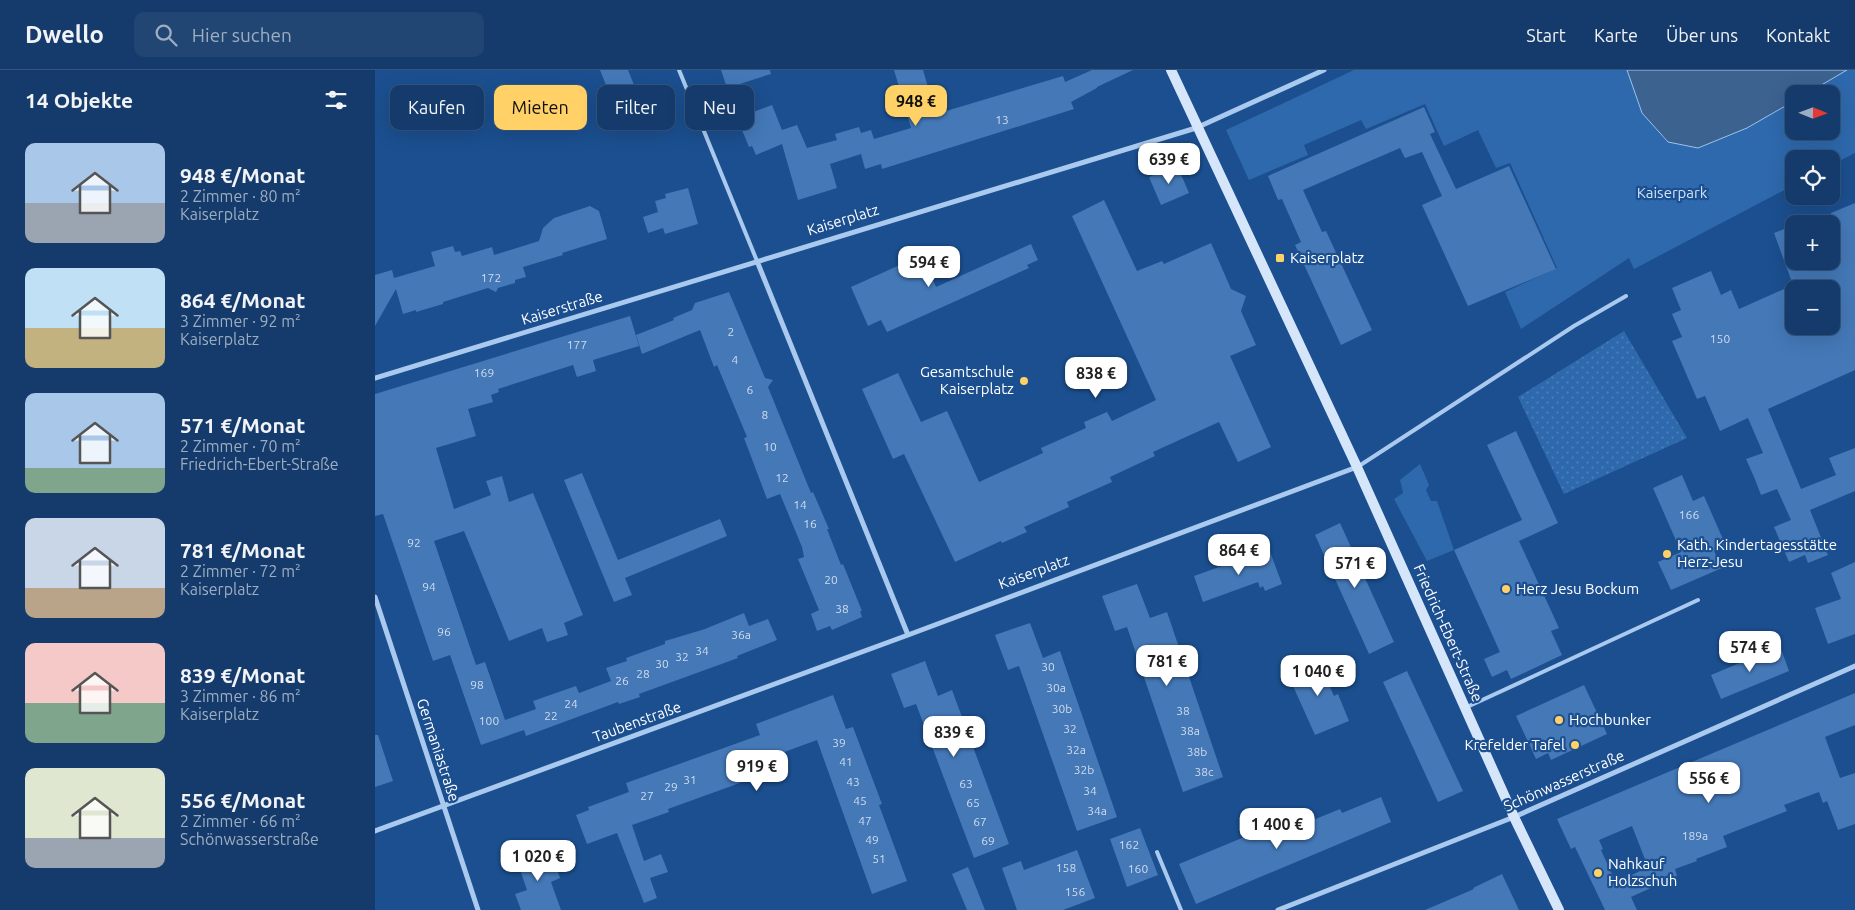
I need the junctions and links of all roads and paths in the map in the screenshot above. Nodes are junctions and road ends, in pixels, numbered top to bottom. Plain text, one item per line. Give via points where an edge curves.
1 (679, 70) edge
2 (1171, 70) edge
3 (1324, 70) edge
4 (1196, 128) junction
5 (757, 261) junction
6 (1626, 296) dead end
7 (375, 378) edge
8 (1357, 467) junction
9 (375, 597) edge
10 (1698, 600) dead end
11 (908, 636) junction
12 (1855, 666) edge
13 (1465, 708) junction
14 (443, 807) junction
15 (1514, 817) junction
16 (375, 831) edge
17 (1157, 852) dead end
18 (478, 910) edge
19 (1181, 910) edge
20 (1278, 910) edge
21 (1559, 910) edge

1 - 5 lane
2 - 4 street
3 - 4 street
4 - 5 street, Kaiserplatz
4 - 8 street
5 - 7 street, Kaiserstraße
5 - 11 street
6 - 8 lane via 1574,326
8 - 11 street, Kaiserplatz
8 - 13 street, Friedrich-Ebert-Straße
9 - 14 street, Germaniastraße
10 - 13 lane
11 - 14 street, Taubenstraße
12 - 15 street, Schönwasserstraße
13 - 15 street, Friedrich-Ebert-Straße
14 - 16 street, Taubenstraße
14 - 18 street, Germaniastraße
15 - 20 street, Schönwasserstraße
15 - 21 street, Friedrich-Ebert-Straße
17 - 19 lane

